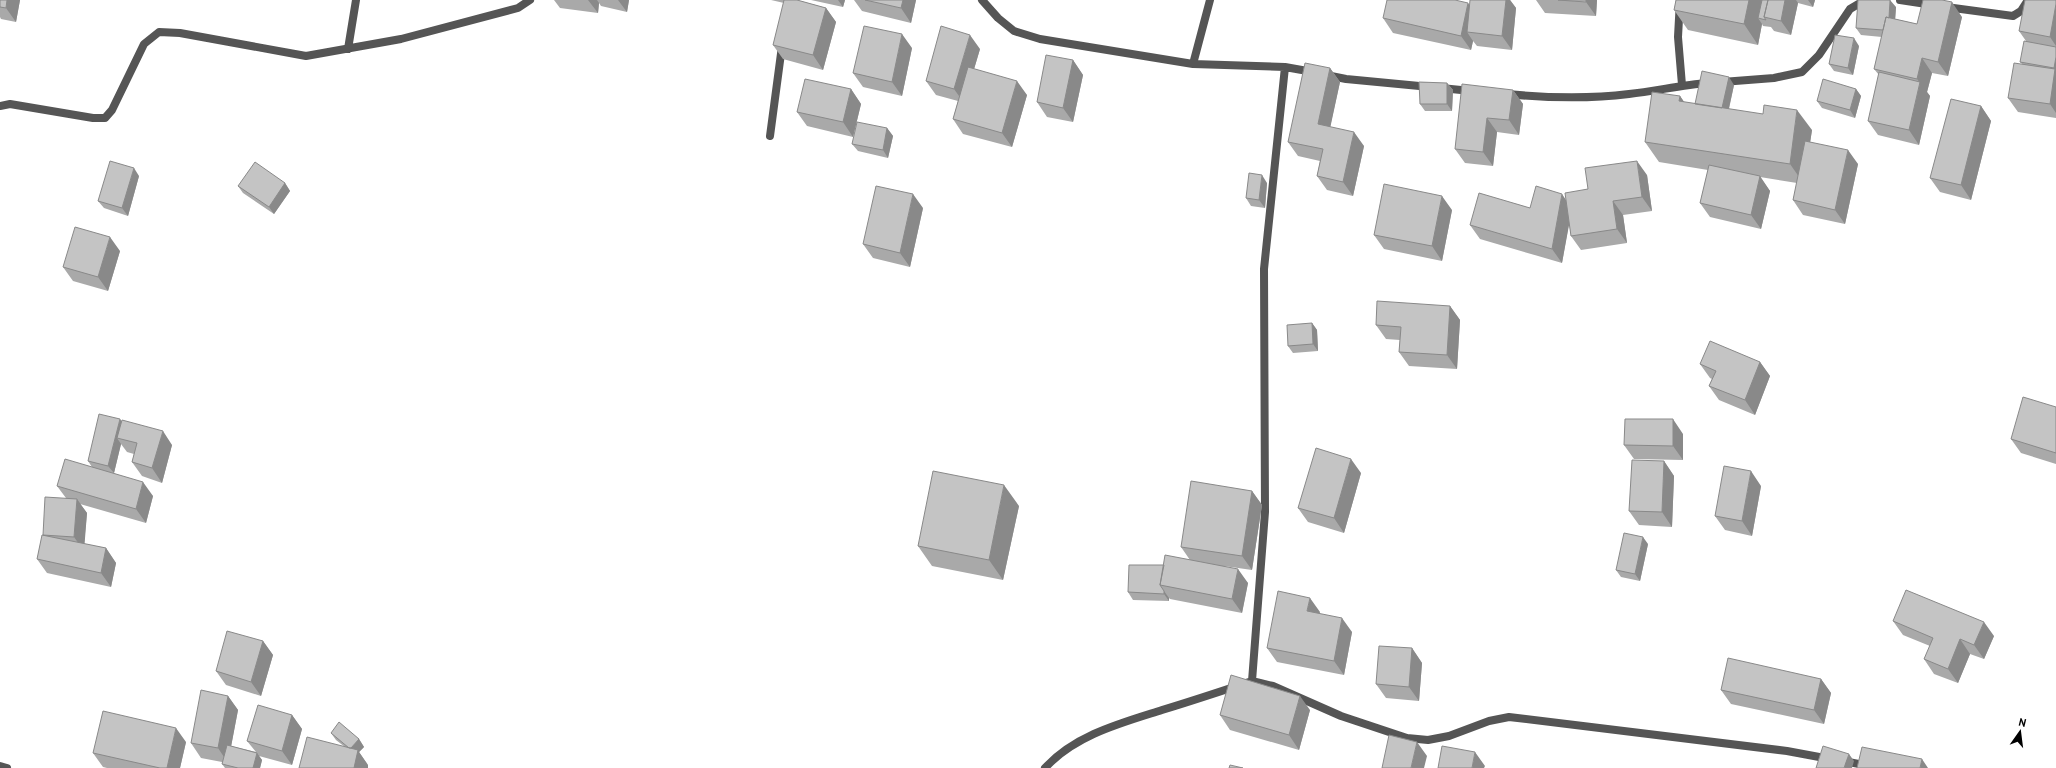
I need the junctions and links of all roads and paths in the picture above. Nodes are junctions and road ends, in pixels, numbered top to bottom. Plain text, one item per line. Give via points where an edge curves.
1 (356, 0) edge
2 (530, 0) edge
3 (982, 0) edge
4 (1210, 0) edge
5 (1680, 0) edge
6 (1864, 0) edge
7 (1900, 0) edge
8 (2028, 0) edge
9 (784, 38) edge
10 (348, 49) junction
11 (1193, 64) junction
12 (1285, 67) junction
13 (1682, 85) junction
14 (1480, 91) edge
15 (1496, 93) edge
16 (0, 106) edge
17 (770, 136) dead end
18 (1252, 681) junction
19 (0, 766) edge
20 (7, 768) edge
21 (1045, 768) edge
22 (1880, 768) edge

1 - 10 street
2 - 10 street via 518,8 401,39
3 - 11 street via 1014,31 1040,39
4 - 11 street
5 - 13 street via 1678,37
6 - 13 street via 1850,9 1819,56 1802,72 1774,78
7 - 8 street via 2013,16 2021,11
9 - 17 street
10 - 16 street via 306,56 180,32 159,32 144,44 112,110 104,118 10,104
11 - 12 street
12 - 14 street via 1346,79
12 - 18 street via 1264,269 1265,512
13 - 15 street via 1630,94 1587,97 1536,97
18 - 21 street via 1104,729 1073,745
18 - 22 street via 1273,686 1341,716 1407,738 1428,740 1449,736 1489,721 1509,717 1787,751
19 - 20 street

